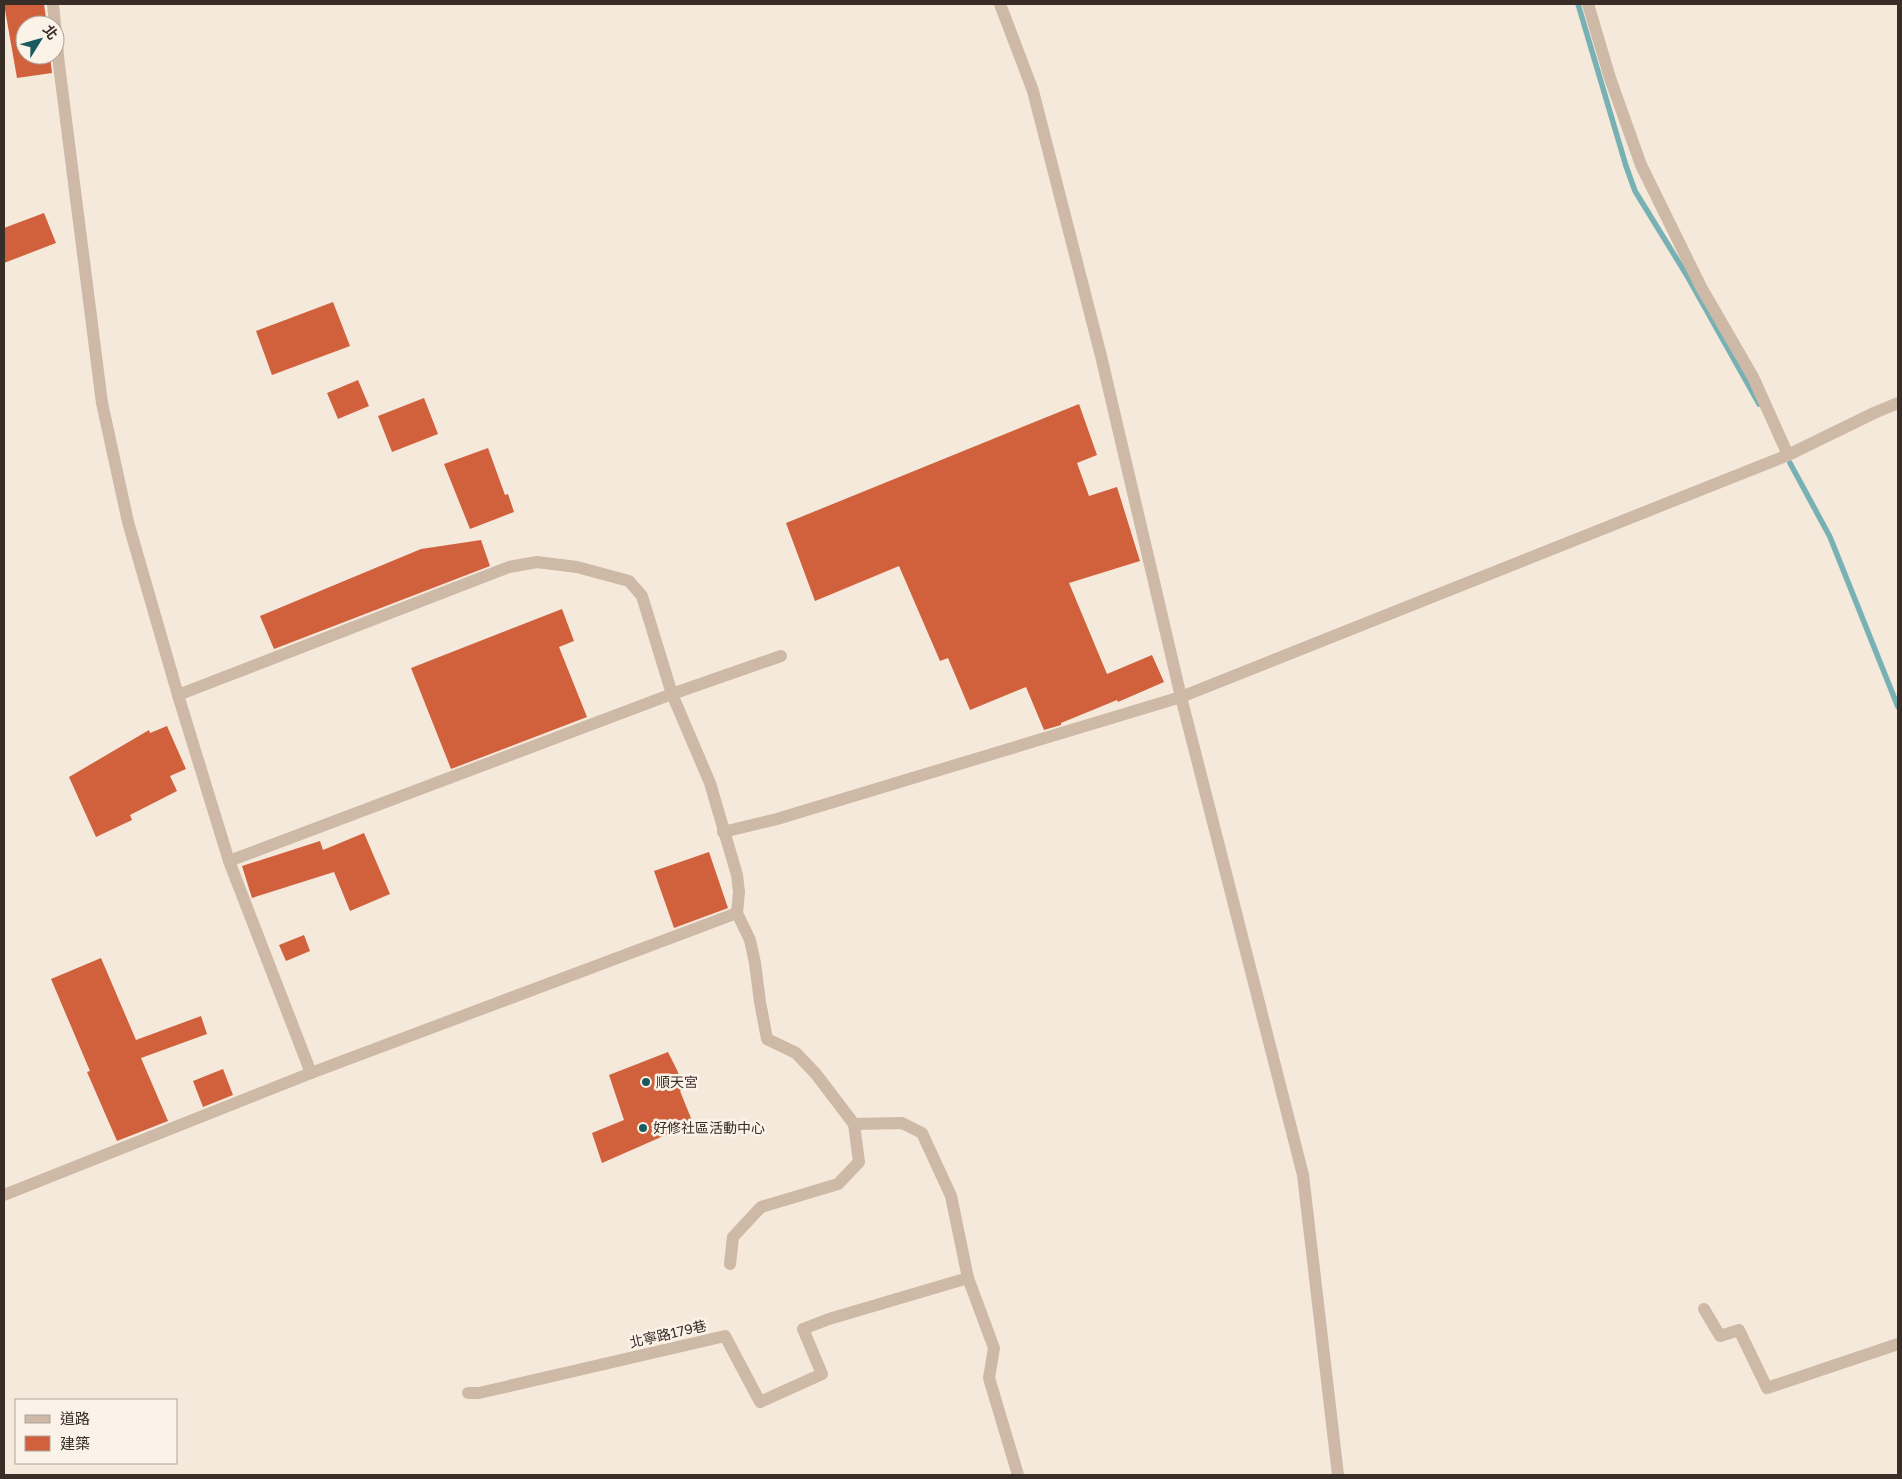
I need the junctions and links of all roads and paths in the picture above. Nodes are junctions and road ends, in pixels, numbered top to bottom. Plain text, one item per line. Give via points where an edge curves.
1 (53, 4) edge
2 (1000, 4) edge
3 (1588, 4) edge
4 (1898, 403) edge
5 (1788, 455) junction
6 (781, 656) dead end
7 (672, 694) junction
8 (178, 695) junction
9 (1181, 698) junction
10 (723, 832) junction
11 (229, 861) junction
12 (737, 913) junction
13 (311, 1073) junction
14 (854, 1124) junction
15 (4, 1195) edge
16 (730, 1264) dead end
17 (968, 1278) junction
18 (1704, 1308) dead end
19 (1898, 1344) edge
20 (468, 1393) dead end
21 (1018, 1475) edge
22 (1338, 1475) edge

1 - 8 street via 102,403 128,522
2 - 9 street via 1035,100 1101,356
3 - 5 street via 1640,165 1701,286 1752,377
4 - 5 street
5 - 9 street
6 - 7 street
7 - 8 street via 642,596 629,581 577,567 536,562 509,567
7 - 10 street via 710,783
7 - 11 street
8 - 11 street
9 - 10 street via 777,819
9 - 22 street via 1303,1175
10 - 12 street via 737,876
11 - 13 street
12 - 13 street
12 - 14 street via 750,940 756,963 767,1039 796,1052
13 - 15 street
14 - 16 street via 859,1162 838,1184 761,1207 734,1237
14 - 17 street via 902,1123 922,1133 951,1196
17 - 20 street, 北寧路179巷 via 803,1329 822,1374 760,1402 725,1336
17 - 21 street via 994,1348 989,1378
18 - 19 street via 1720,1336 1739,1330 1767,1388

